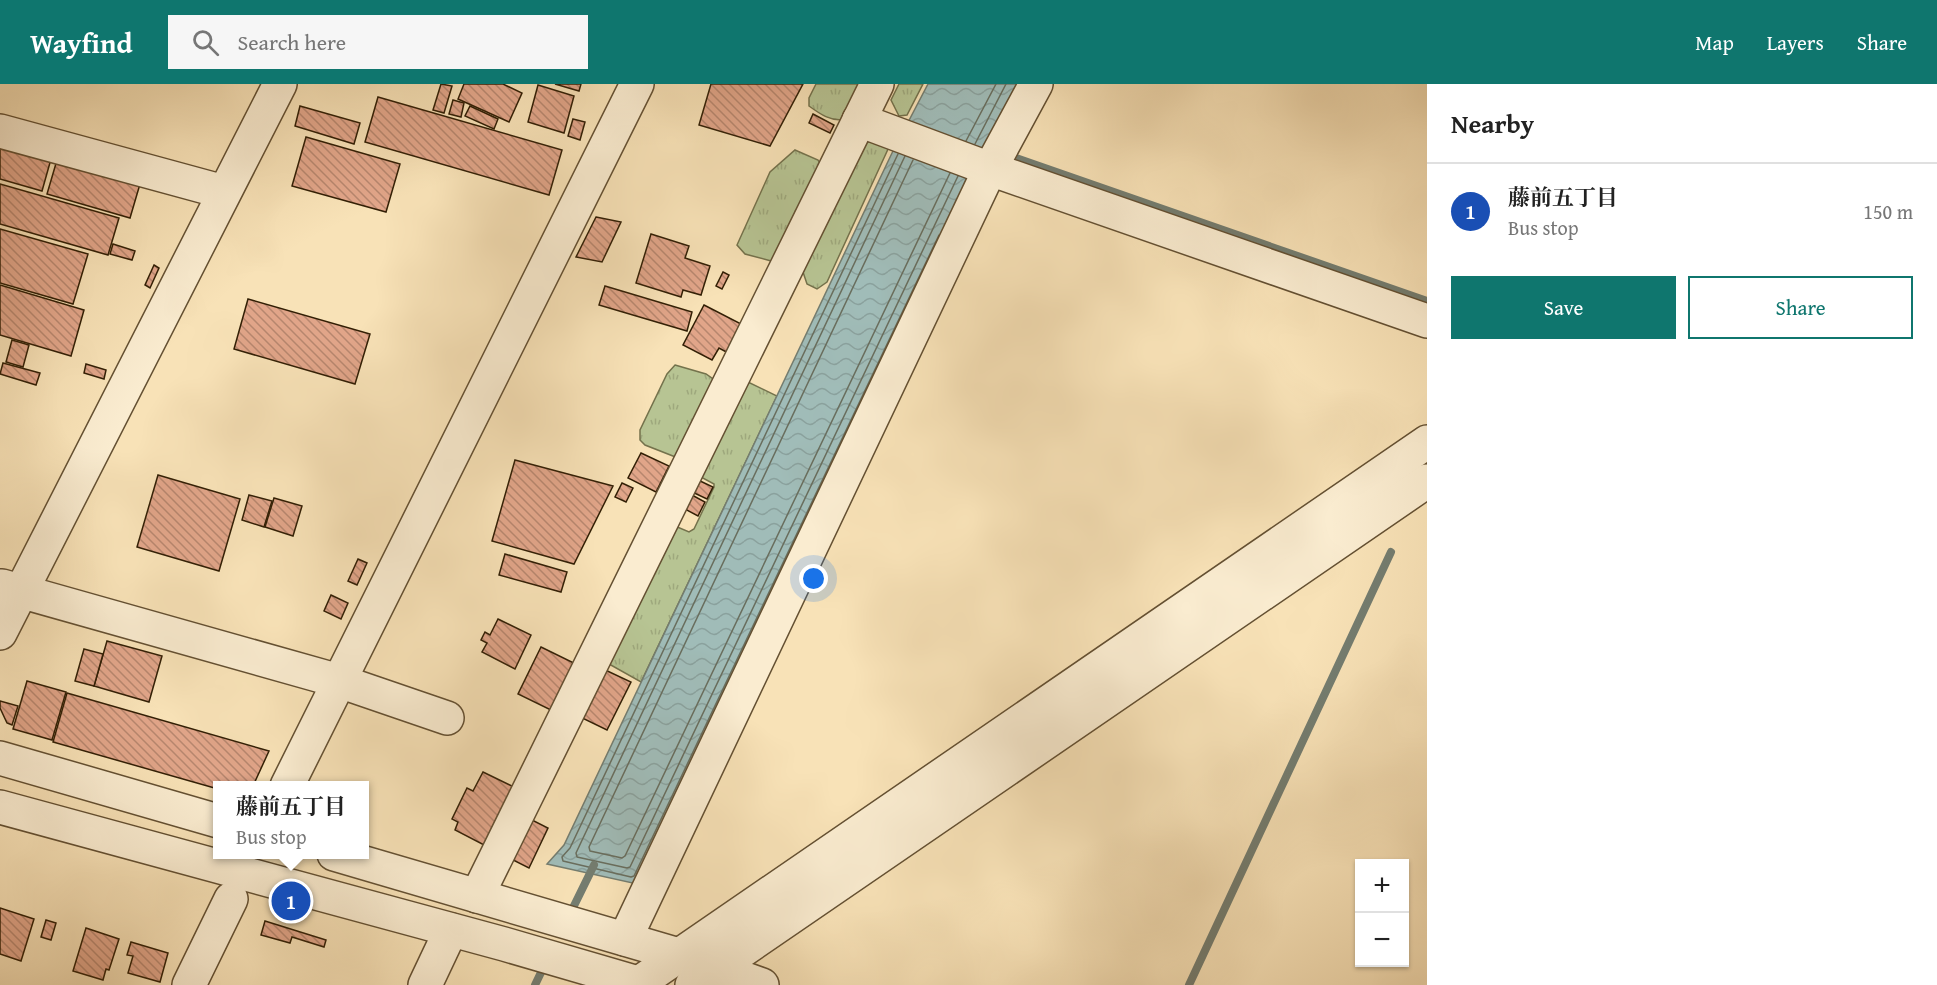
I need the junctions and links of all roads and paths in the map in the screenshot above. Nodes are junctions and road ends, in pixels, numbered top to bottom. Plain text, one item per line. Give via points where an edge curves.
1 (280, 84) edge
2 (637, 84) edge
3 (877, 84) edge
4 (1036, 84) edge
5 (858, 120) junction
6 (0, 131) edge
7 (990, 169) junction
8 (224, 192) junction
9 (1427, 321) edge
10 (1427, 442) edge
11 (1427, 481) edge
12 (11, 588) edge
13 (0, 633) edge
14 (339, 681) junction
15 (447, 718) dead end
16 (0, 758) edge
17 (289, 781) edge
18 (0, 807) edge
19 (213, 820) edge
20 (348, 859) edge
21 (477, 896) junction
22 (231, 899) dead end
23 (451, 930) junction
24 (625, 939) junction
25 (678, 955) junction
26 (704, 977) edge
27 (633, 982) edge
28 (189, 985) edge
29 (425, 985) edge
30 (762, 985) edge

1 - 8 street
2 - 14 street
3 - 5 street
4 - 7 street
5 - 7 street
5 - 21 street
6 - 8 street
7 - 9 street
7 - 24 street
8 - 12 street
10 - 25 street
11 - 26 street
12 - 13 street
12 - 14 street
14 - 15 street
14 - 17 street
16 - 19 street
18 - 23 street
20 - 21 street
21 - 24 street
22 - 28 street
23 - 27 street
23 - 29 street
24 - 25 street
25 - 26 street
25 - 27 street
26 - 30 street

